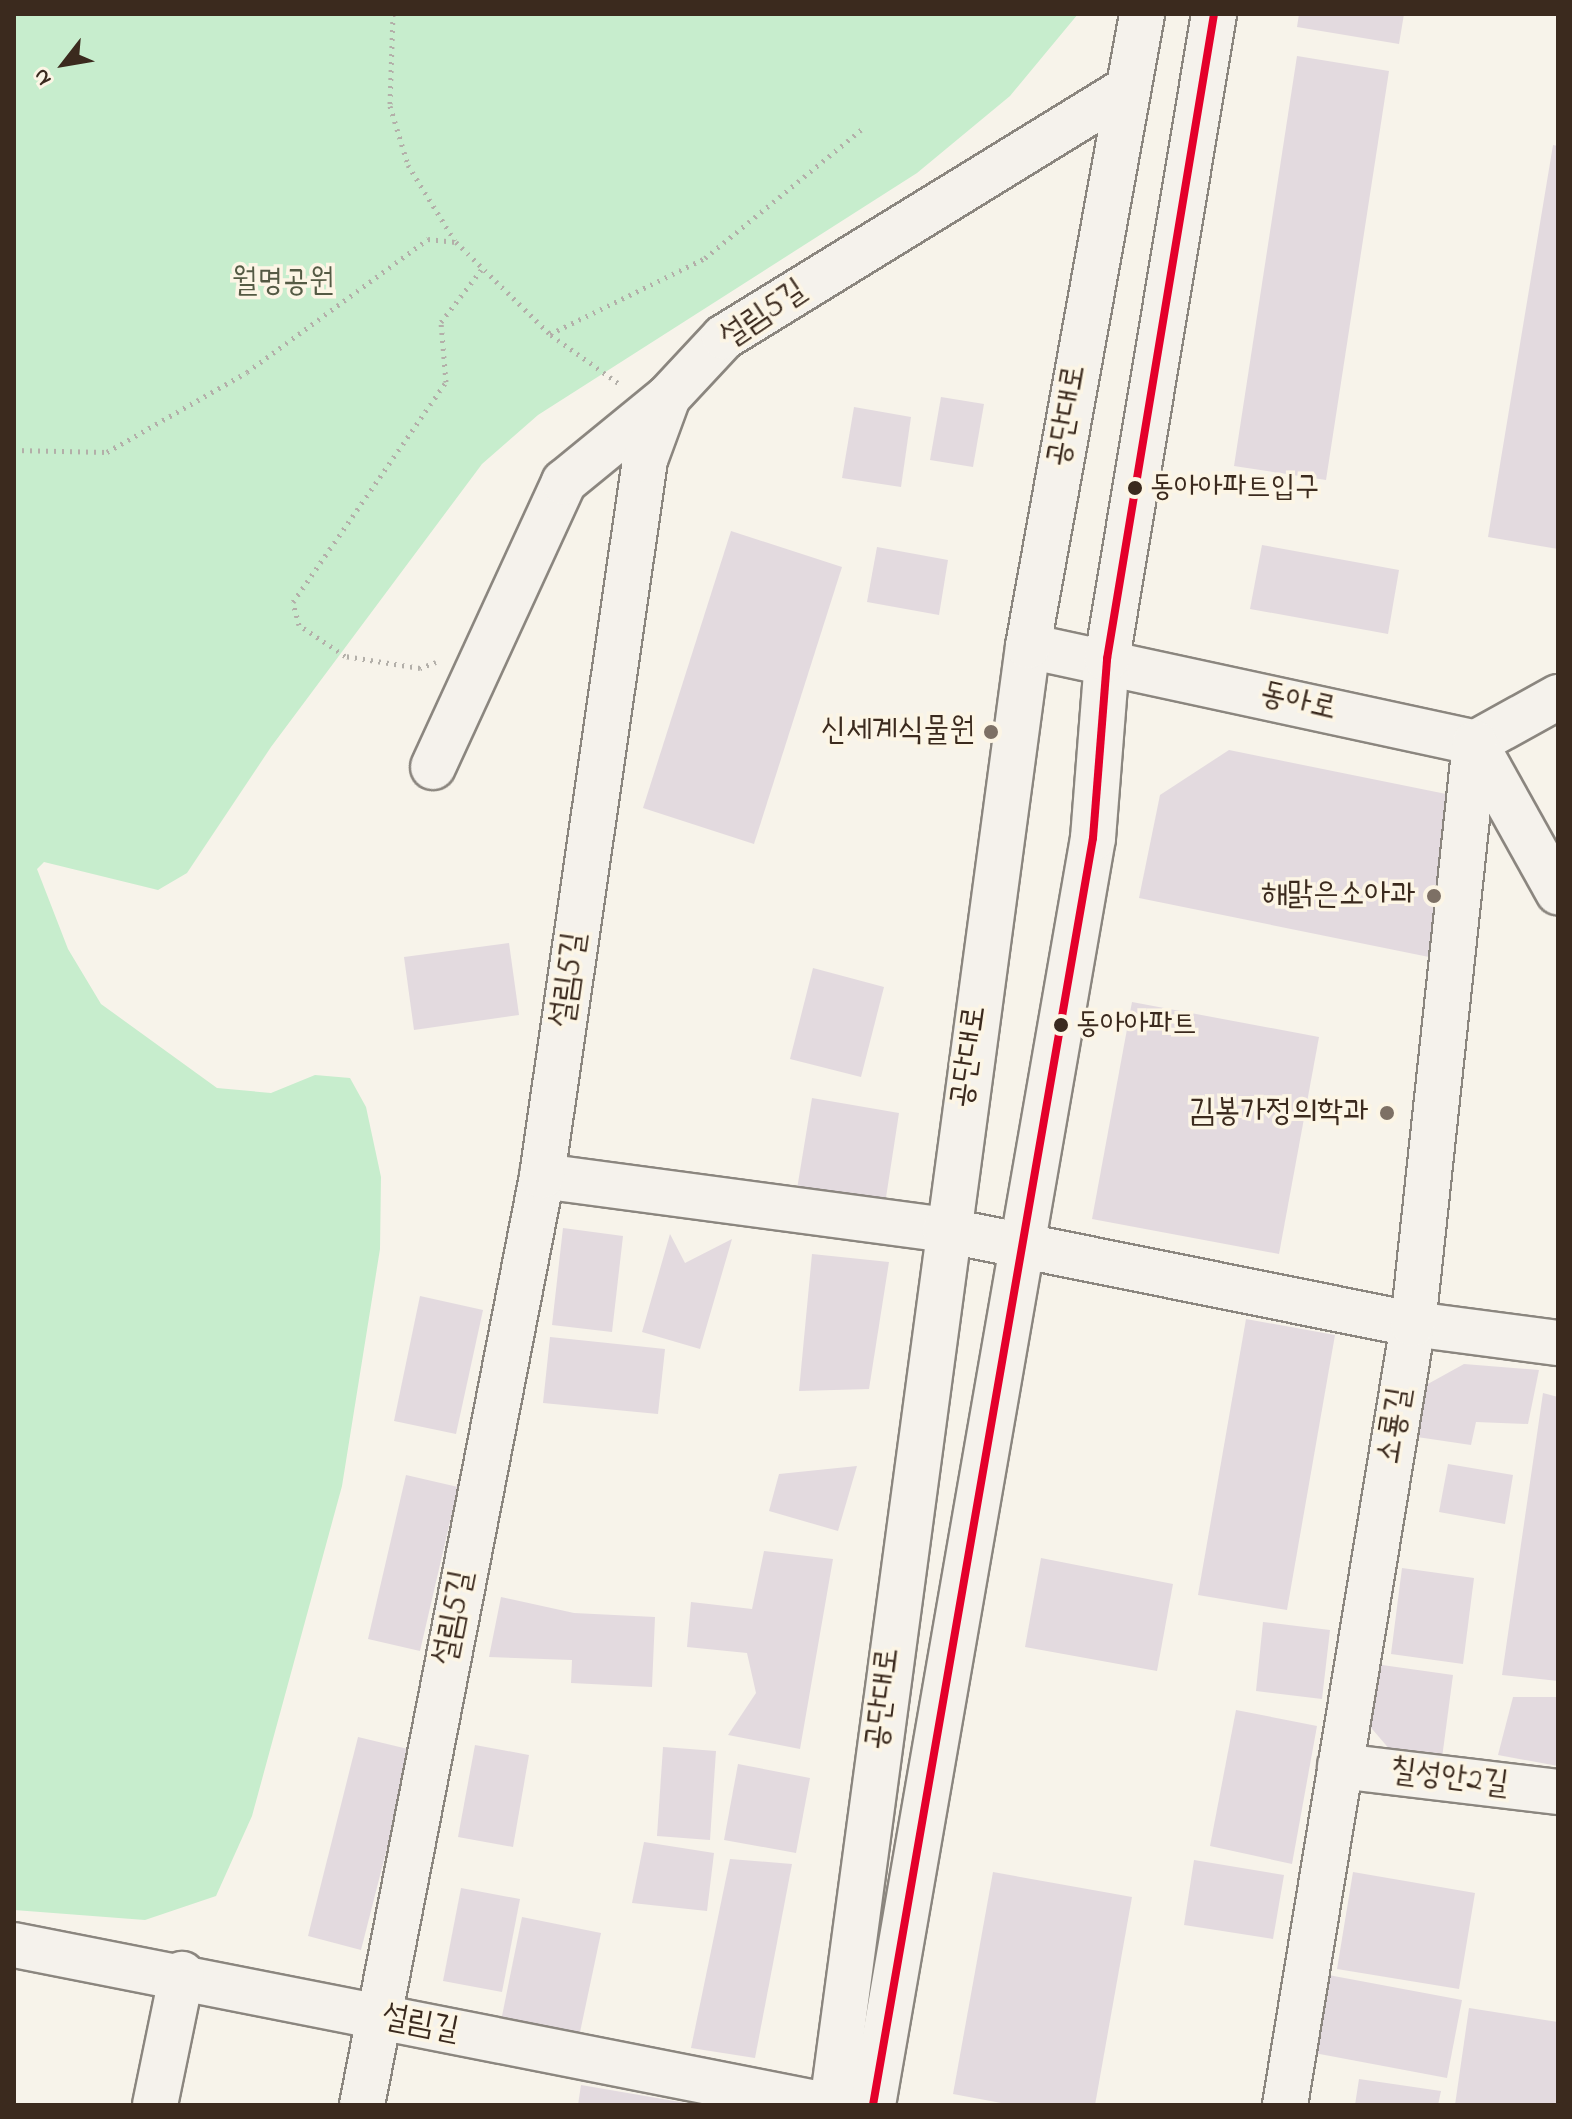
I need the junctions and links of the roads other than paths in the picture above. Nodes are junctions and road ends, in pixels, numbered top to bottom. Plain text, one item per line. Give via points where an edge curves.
1 (1142, 14) edge
2 (1214, 14) edge
3 (1124, 91) junction
4 (668, 397) junction
5 (1028, 646) junction
6 (1107, 659) junction
7 (1558, 697) edge
8 (1475, 743) junction
9 (433, 767) dead end
10 (1558, 892) edge
11 (542, 1176) junction
12 (945, 1230) junction
13 (1024, 1244) junction
14 (1413, 1324) junction
15 (1558, 1343) edge
16 (1340, 1766) junction
17 (1558, 1792) edge
18 (14, 1945) edge
19 (182, 1974) junction
20 (376, 2017) junction
21 (155, 2105) edge
22 (362, 2105) edge
23 (829, 2105) edge
24 (873, 2105) edge
25 (1285, 2105) edge

1 - 3 street, 공단대로
2 - 6 street, 공단대로
3 - 4 street, 설림5길 via 724,337
3 - 5 street, 공단대로
4 - 9 street via 564,482
4 - 11 street, 설림5길 via 645,460
5 - 6 street, 동아로
5 - 12 street, 공단대로
6 - 8 street, 동아로
6 - 13 street, 공단대로 via 1093,838
7 - 8 street
8 - 10 street
8 - 14 street, 소룡길
11 - 12 street
11 - 20 street, 설림5길
12 - 13 street
12 - 23 street, 공단대로
13 - 14 street
13 - 24 street, 공단대로
14 - 15 street
14 - 16 street, 소룡길
16 - 17 street, 칠성안2길
16 - 25 street, 소룡길
18 - 19 street, 설림길
19 - 20 street, 설림길
19 - 21 street
20 - 22 street, 설림5길
20 - 23 street, 설림길

